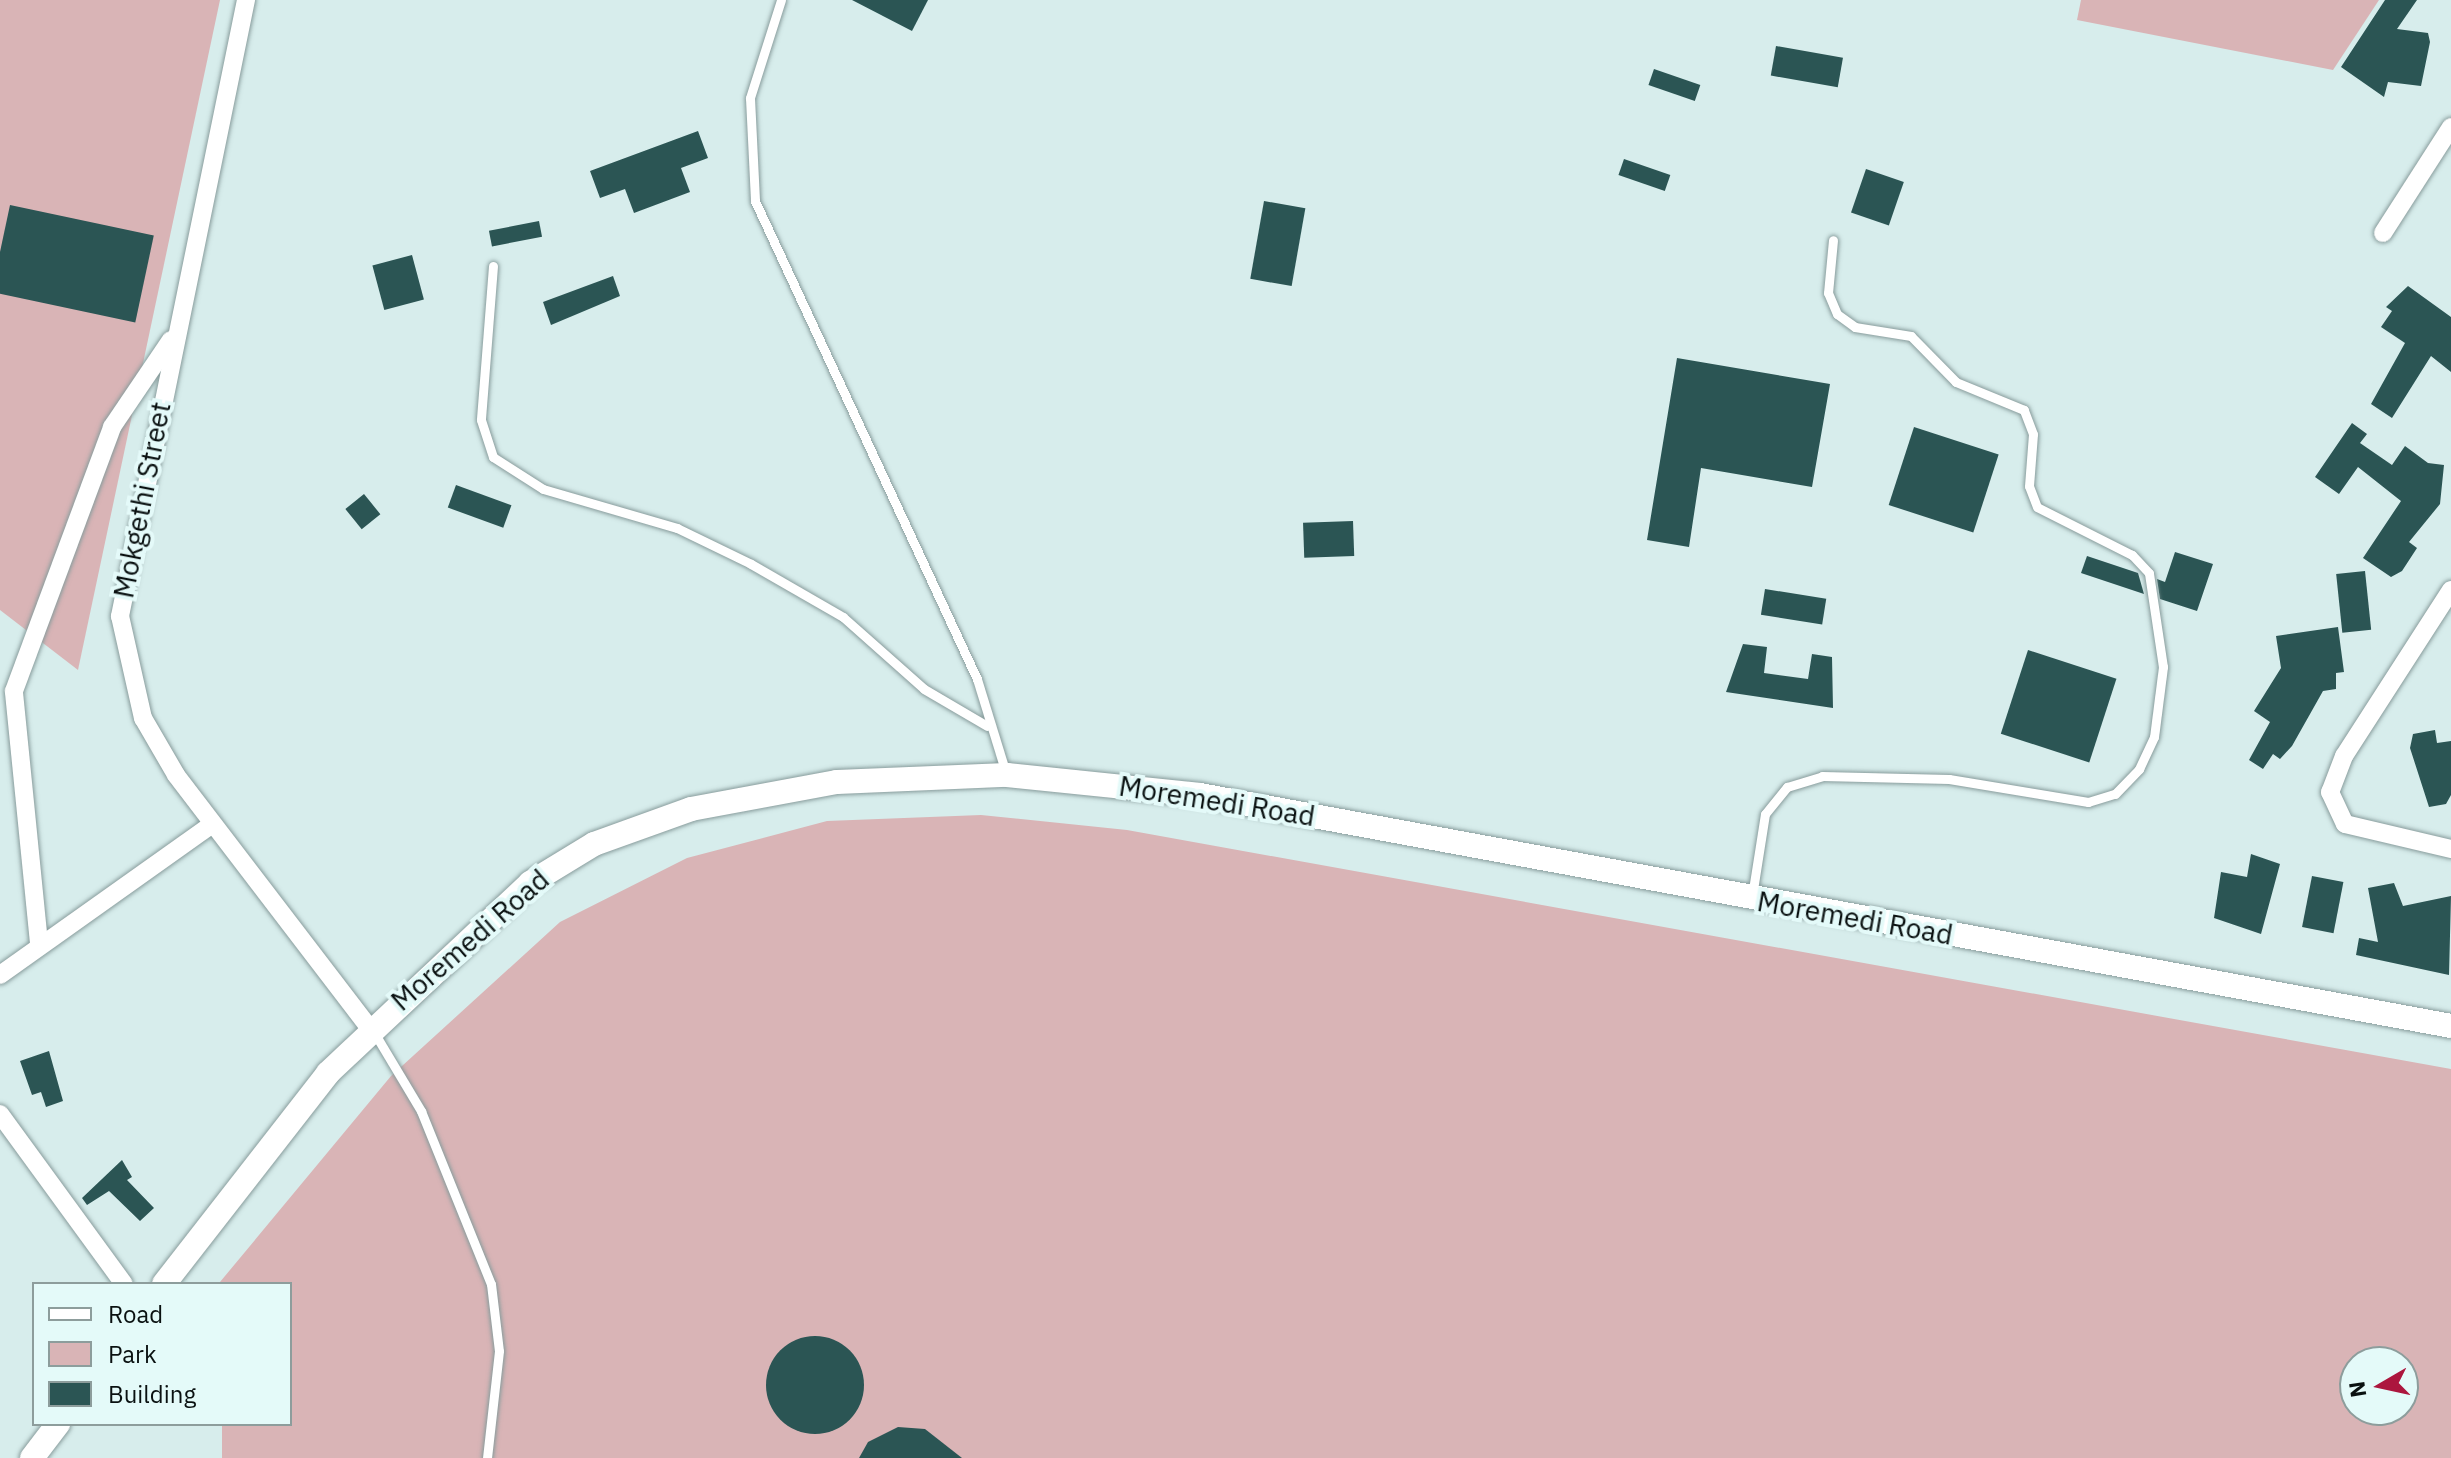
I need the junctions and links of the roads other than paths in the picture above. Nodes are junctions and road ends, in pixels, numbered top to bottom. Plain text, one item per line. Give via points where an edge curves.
1 (246, 0) edge
2 (781, 0) edge
3 (2451, 127) edge
4 (2383, 233) dead end
5 (1833, 240) dead end
6 (493, 266) dead end
7 (174, 336) junction
8 (2451, 590) edge
9 (987, 726) junction
10 (1007, 775) junction
11 (211, 825) junction
12 (2451, 849) edge
13 (1752, 899) junction
14 (39, 943) junction
15 (0, 975) edge
16 (2451, 1026) edge
17 (369, 1027) junction
18 (0, 1114) edge
19 (123, 1282) edge
20 (166, 1282) edge
21 (56, 1426) edge
22 (32, 1458) edge
23 (487, 1458) edge

1 - 7 street, Mokgethi Street
2 - 9 lane via 750,98 755,201 977,679
3 - 4 street
5 - 13 lane via 1828,293 1837,314 1855,327 1911,336 1956,382 2024,410 2033,434 2029,486 2037,507 2132,555 2149,573 2163,667 2156,723 2139,769 2115,794 2088,802 1949,779 1822,776 1787,787 1765,814
6 - 9 lane via 481,420 493,457 543,489 677,528 764,571 843,617 924,689
7 - 11 street, Mokgethi Street via 120,616 143,718
7 - 14 street via 112,427 14,691
8 - 12 street via 2344,756 2330,792 2345,824
9 - 10 lane
10 - 13 street, Moremedi Road via 1200,795
10 - 17 street, Moremedi Road via 837,782 760,794 594,844 530,883
11 - 14 street
11 - 17 street, Mokgethi Street
13 - 16 street, Moremedi Road
14 - 15 street
17 - 20 street, Moremedi Road
17 - 23 lane via 421,1111 491,1284 499,1351
18 - 19 street
21 - 22 street

